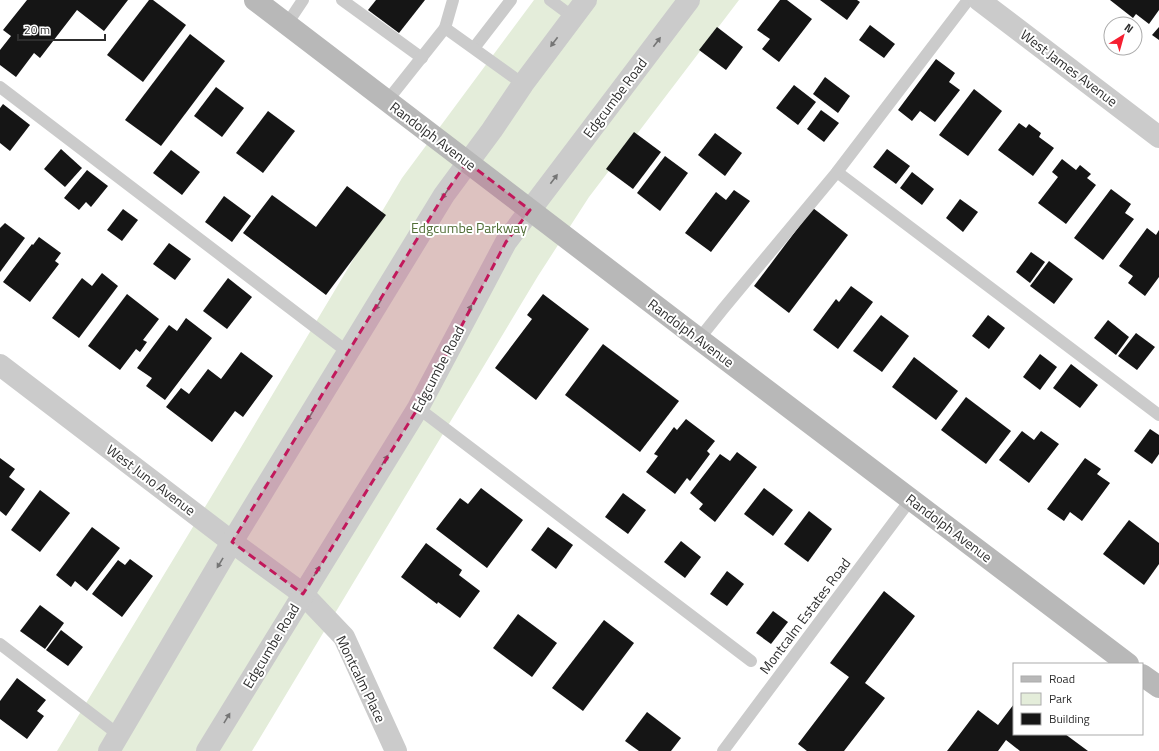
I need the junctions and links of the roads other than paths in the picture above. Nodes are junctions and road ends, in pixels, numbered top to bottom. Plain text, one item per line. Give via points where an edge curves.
1 (255, 0) edge
2 (303, 0) edge
3 (342, 0) edge
4 (453, 0) edge
5 (511, 0) edge
6 (550, 0) edge
7 (586, 0) edge
8 (689, 0) edge
9 (968, 0) edge
10 (979, 0) edge
11 (573, 17) junction
12 (287, 24) junction
13 (445, 28) junction
14 (474, 48) junction
15 (422, 58) junction
16 (523, 84) junction
17 (0, 88) edge
18 (387, 101) junction
19 (1159, 137) edge
20 (467, 162) junction
21 (837, 172) junction
22 (530, 210) junction
23 (699, 339) junction
24 (349, 353) junction
25 (0, 365) edge
26 (418, 408) junction
27 (1159, 415) edge
28 (911, 499) junction
29 (232, 542) junction
30 (303, 594) junction
31 (0, 644) edge
32 (751, 661) dead end
33 (1127, 663) edge
34 (1143, 675) edge
35 (1159, 687) edge
36 (114, 743) edge
37 (207, 751) edge
38 (396, 751) edge
39 (723, 751) edge

1 - 12 main road, Randolph Avenue
2 - 12 lane
3 - 15 lane
4 - 13 lane
5 - 14 lane
6 - 11 lane
7 - 11 street
22 -> 8 street, Edgcumbe Road
9 - 21 lane
10 - 19 street, West James Avenue
11 -> 16 street
12 - 18 main road, Randolph Avenue
13 - 14 lane
13 - 15 lane
14 - 16 lane
15 - 18 lane
16 - 20 street
17 - 24 lane
18 - 20 main road, Randolph Avenue
20 - 22 main road, Randolph Avenue
20 -> 24 street via 444,195
21 - 23 lane
21 - 27 lane
22 - 23 main road, Randolph Avenue
26 -> 22 street, Edgcumbe Road via 506,242
23 - 28 main road, Randolph Avenue
24 -> 29 street
25 - 29 street, West Juno Avenue
30 -> 26 street, Edgcumbe Road
26 - 32 lane
28 - 33 main road, Randolph Avenue
28 - 39 lane, Montcalm Estates Road
29 - 30 street, West Juno Avenue
29 -> 36 street
37 -> 30 street, Edgcumbe Road
30 - 38 street, Montcalm Place via 344,637
31 - 36 lane
34 - 35 main road

